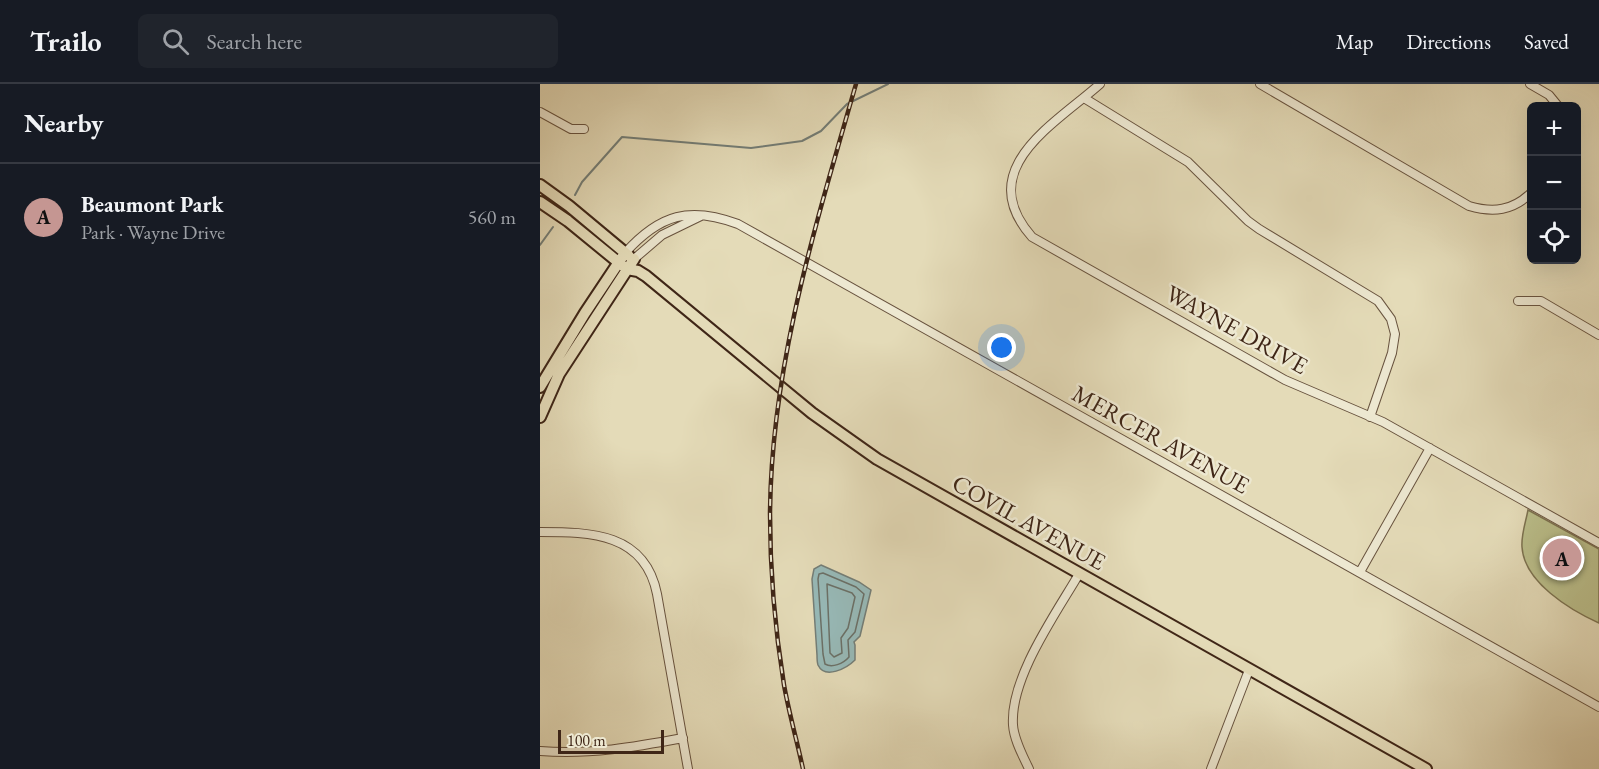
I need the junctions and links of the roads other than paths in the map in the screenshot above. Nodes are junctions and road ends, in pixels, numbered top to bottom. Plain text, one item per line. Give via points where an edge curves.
1 (1100, 84) edge
2 (1260, 84) edge
3 (1530, 84) edge
4 (1084, 98) junction
5 (1554, 102) edge
6 (540, 112) edge
7 (584, 129) dead end
8 (540, 185) edge
9 (1527, 196) edge
10 (540, 202) edge
11 (626, 261) junction
12 (1518, 301) dead end
13 (1599, 335) edge
14 (540, 387) edge
15 (540, 417) edge
16 (1370, 417) junction
17 (1430, 448) junction
18 (540, 532) edge
19 (1599, 543) edge
20 (1360, 572) junction
21 (1079, 574) junction
22 (1249, 670) junction
23 (1599, 706) edge
24 (683, 738) junction
25 (540, 751) edge
26 (688, 769) edge
27 (1029, 769) edge
28 (1211, 769) edge
29 (1426, 769) edge

1 - 4 street, WAYNE DRIVE
2 - 9 street via 1473,207 1504,209
3 - 5 street via 1549,94
4 - 16 street via 1188,162 1259,229 1382,304 1391,319 1395,338
4 - 16 street, WAYNE DRIVE via 1038,137 1016,167 1014,207 1032,237 1285,380
6 - 7 street via 571,129
8 - 11 main road via 563,201
10 - 11 main road
11 - 14 main road
11 - 15 main road via 559,374
11 - 20 street, MERCER AVENUE via 642,236 665,221 691,213 738,224
11 - 21 main road, COVIL AVENUE via 860,448
12 - 13 street via 1541,301
16 - 17 street, WAYNE DRIVE
17 - 19 street, WAYNE DRIVE
17 - 20 street
18 - 24 street via 598,535 627,548 644,562 656,588
20 - 23 street, MERCER AVENUE
21 - 22 main road, COVIL AVENUE
21 - 27 street via 1017,688 1013,728
22 - 28 street
22 - 29 main road, COVIL AVENUE
24 - 25 street via 596,752
24 - 26 street

